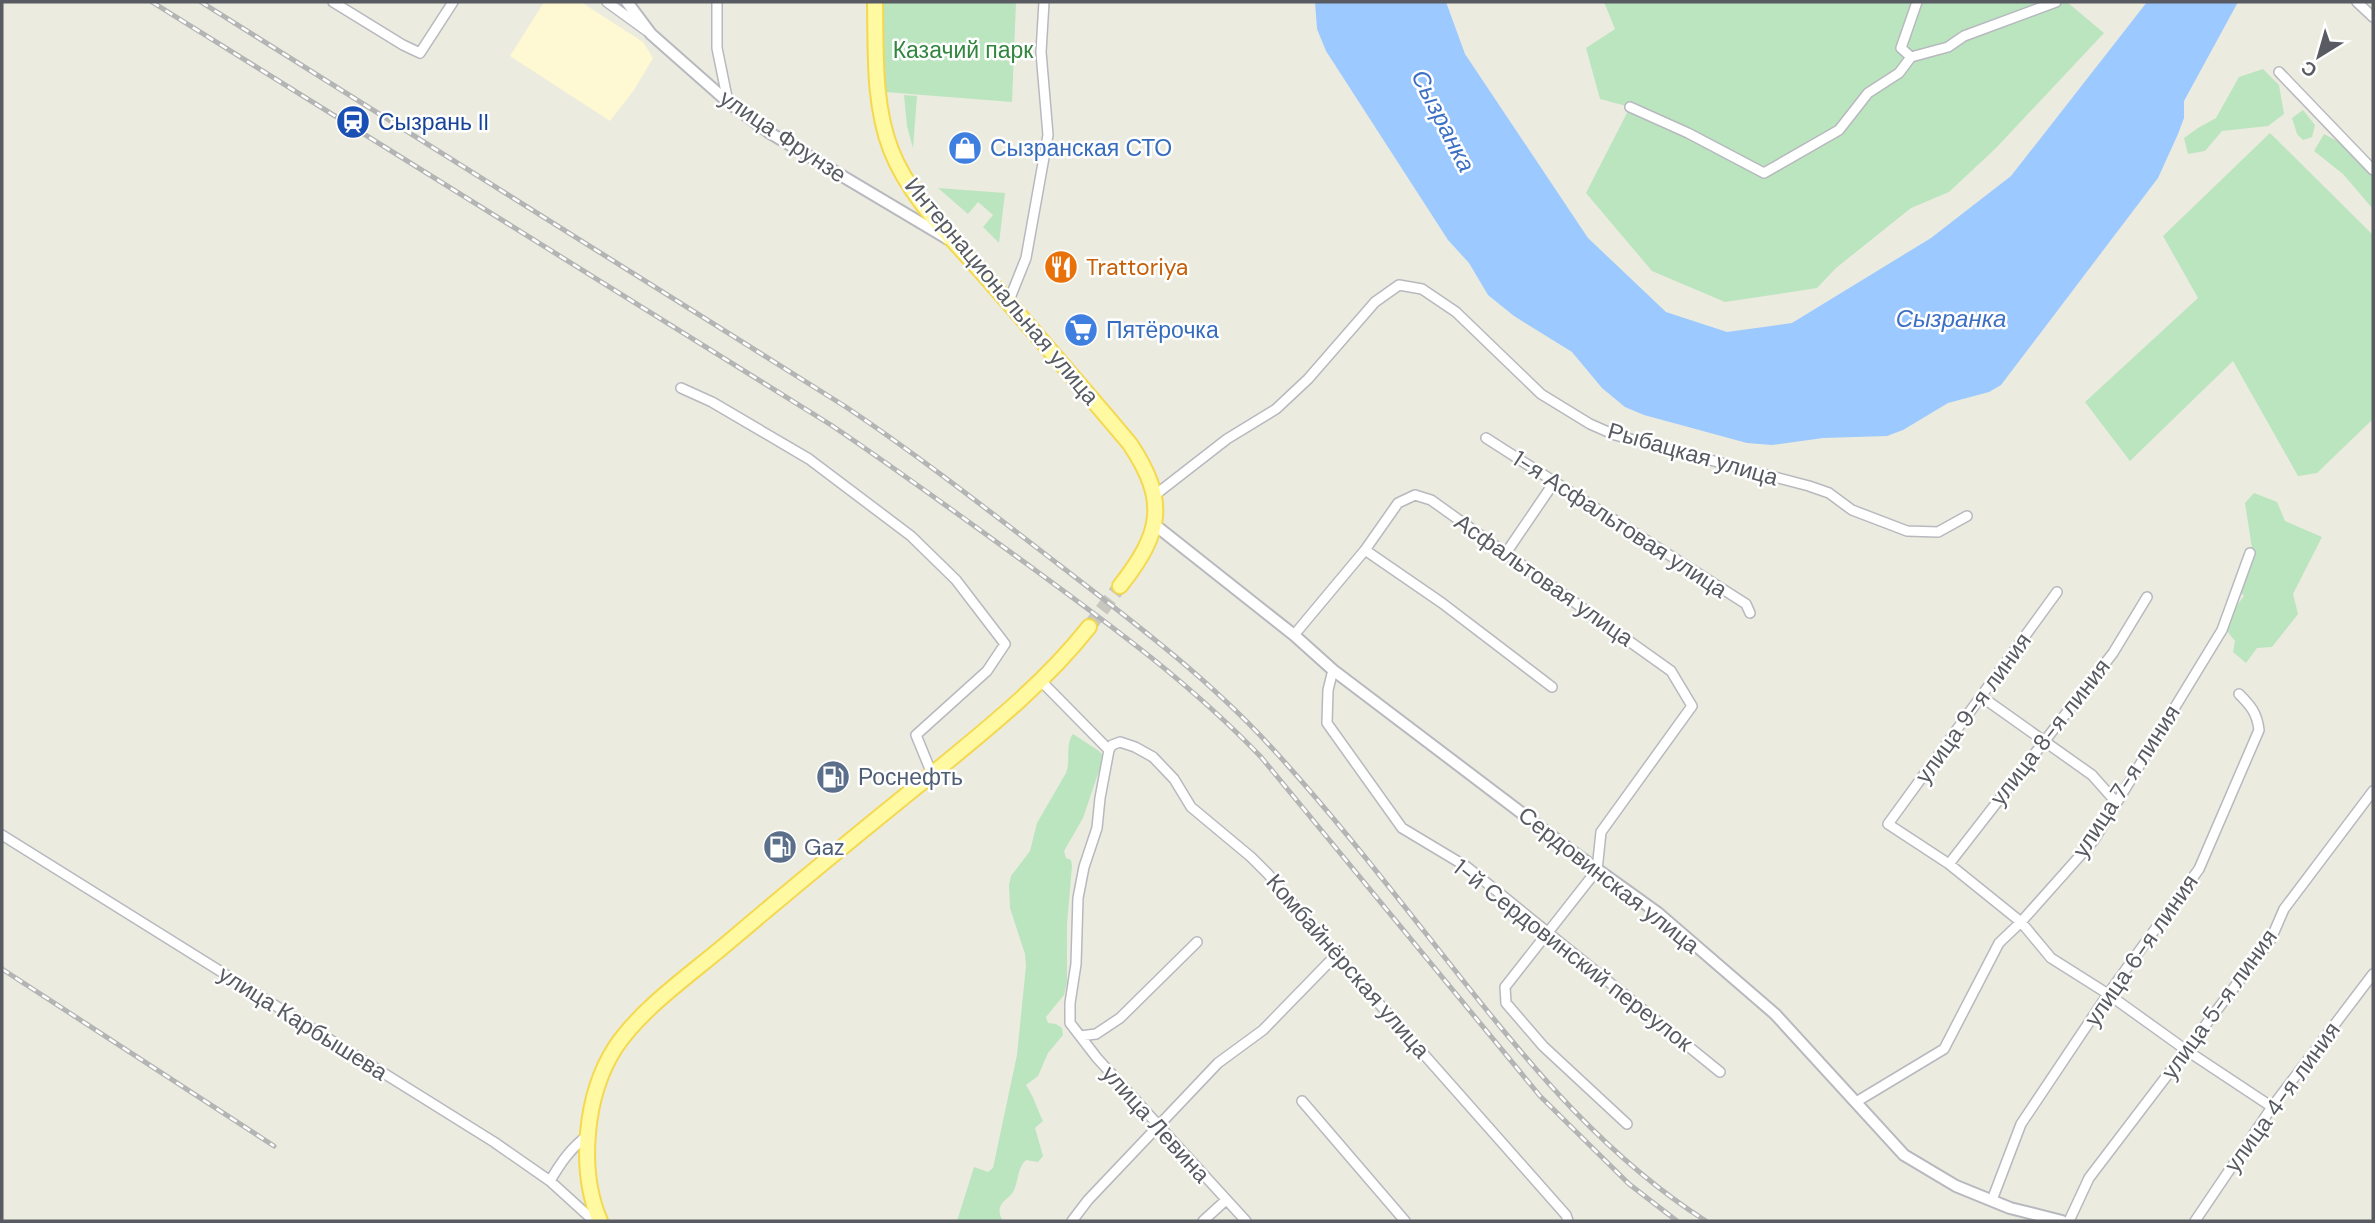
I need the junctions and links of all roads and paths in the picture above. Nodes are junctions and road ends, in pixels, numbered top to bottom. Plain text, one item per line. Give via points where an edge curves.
1 (333, 2) edge
2 (453, 2) edge
3 (607, 2) edge
4 (627, 2) edge
5 (717, 2) edge
6 (874, 2) edge
7 (1044, 2) edge
8 (1917, 2) edge
9 (2056, 2) edge
10 (2357, 2) edge
11 (2373, 17) edge
12 (651, 34) junction
13 (1911, 57) junction
14 (2279, 72) dead end
15 (728, 102) junction
16 (1630, 107) dead end
17 (2373, 170) edge
18 (914, 191) junction
19 (898, 210) junction
20 (959, 246) junction
21 (1009, 303) junction
22 (681, 388) dead end
23 (1486, 438) dead end
24 (1555, 481) junction
25 (1154, 495) junction
26 (1968, 516) dead end
27 (1155, 525) junction
28 (1365, 550) junction
29 (1506, 553) junction
30 (2250, 553) dead end
31 (1120, 586) tunnel mouth
32 (2057, 592) dead end
33 (2147, 597) dead end
34 (1750, 613) dead end
35 (1088, 626) tunnel mouth
36 (1294, 635) junction
37 (1333, 670) junction
38 (1041, 681) junction
39 (1552, 687) dead end
40 (2239, 694) dead end
41 (1982, 698) junction
42 (2042, 741) junction
43 (1109, 750) junction
44 (932, 774) junction
45 (2373, 791) edge
46 (2116, 802) junction
47 (2, 835) edge
48 (1949, 864) junction
49 (1597, 870) junction
50 (2021, 922) junction
51 (1548, 932) junction
52 (1197, 942) dead end
53 (1336, 955) junction
54 (2372, 977) edge
55 (2108, 994) junction
56 (1080, 1036) junction
57 (2186, 1050) junction
58 (1720, 1072) dead end
59 (1302, 1101) dead end
60 (1856, 1102) junction
61 (2272, 1107) junction
62 (1627, 1124) dead end
63 (1160, 1126) junction
64 (588, 1135) junction
65 (550, 1181) junction
66 (1226, 1200) junction
67 (1992, 1200) junction
68 (594, 1221) edge
69 (600, 1221) edge
70 (1072, 1221) edge
71 (1203, 1221) edge
72 (1246, 1221) edge
73 (1405, 1221) edge
74 (1568, 1221) edge
75 (2062, 1221) edge
76 (2069, 1221) edge
77 (2194, 1221) edge

1 - 2 street via 420,53
3 - 12 street
4 - 12 street, улица Фрунзе
5 - 15 street via 717,48
6 - 18 main road, Интернациональная улица via 881,113 891,150
7 - 21 street via 1041,52 1048,135 1026,258
8 - 13 street via 1901,48
9 - 13 street via 1964,36 1948,47
10 - 11 street
12 - 15 street, улица Фрунзе
13 - 16 street via 1899,73 1868,93 1839,130 1764,173
14 - 17 street
15 - 19 street, улица Фрунзе via 770,133
18 - 19 street via 908,205
18 - 20 main road, Интернациональная улица
19 - 20 street, улица Фрунзе
20 - 21 main road, Интернациональная улица
21 - 25 main road, Интернациональная улица via 1130,443 1147,469
22 - 44 street via 809,459 911,536 956,580 1005,644 988,671 916,735
23 - 24 street, 1-я Асфальтовая улица
24 - 29 street
24 - 34 street, 1-я Асфальтовая улица via 1746,604
25 - 26 street, Рыбацкая улица via 1227,439 1276,409 1375,302 1399,285 1433,296 1456,312 1541,394 1615,435 1809,486 1829,493 1852,510 1907,531 1938,532
25 - 27 main road, Интернациональная улица
27 - 31 main road via 1148,547
27 - 36 street, Сердовинская улица
28 - 29 street, Асфальтовая улица via 1398,503 1415,495 1431,500
28 - 36 street
28 - 39 street
29 - 49 street, Асфальтовая улица via 1671,671 1692,706 1601,832
30 - 46 street, улица 7-я линия via 2222,630
32 - 41 street, улица 9-я линия
33 - 42 street, улица 8-я линия via 2113,653
35 - 38 main road
36 - 37 street, Сердовинская улица
37 - 49 street, Сердовинская улица
37 - 51 street, 1-й Сердовинский переулок via 1327,723 1402,828 1467,867
38 - 43 street
38 - 44 main road
40 - 55 street, улица 6-я линия via 2257,717 2259,730 2199,869
41 - 42 street
41 - 48 street, улица 9-я линия via 1888,824
42 - 46 street via 2092,775
42 - 48 street, улица 8-я линия
43 - 53 street, Комбайнёрская улица via 1120,742 1153,757 1191,807 1251,856
43 - 56 street, улица Левина via 1097,828 1078,898 1070,1023
44 - 64 main road via 638,1021 607,1065 595,1093
45 - 57 street, улица 5-я линия via 2284,909 2271,939
46 - 50 street, улица 7-я линия via 2094,840
47 - 65 street, улица Карбышева
48 - 50 street
49 - 51 street
49 - 60 street, Сердовинская улица via 1658,914 1775,1014
50 - 55 street via 2052,958
50 - 60 street, улица 7-я линия via 1999,943 1944,1049
51 - 58 street, 1-й Сердовинский переулок
51 - 62 street via 1505,987 1506,1003 1543,1046
52 - 56 street via 1120,1017 1096,1034
53 - 63 street via 1263,1030 1218,1063
53 - 74 street, Комбайнёрская улица
54 - 61 street, улица 4-я линия
55 - 57 street
55 - 67 street, улица 6-я линия via 2021,1124
56 - 63 street, улица Левина
57 - 61 street
57 - 76 street, улица 5-я линия via 2089,1178
59 - 73 street
60 - 67 street, Сердовинская улица via 1904,1155 1956,1186
61 - 77 street, улица 4-я линия
63 - 66 street, улица Левина
63 - 70 street
64 - 65 street via 568,1152
64 - 69 main road via 589,1172
65 - 68 street, улица Карбышева
66 - 71 street
66 - 72 street, улица Левина
67 - 75 street, Сердовинская улица

